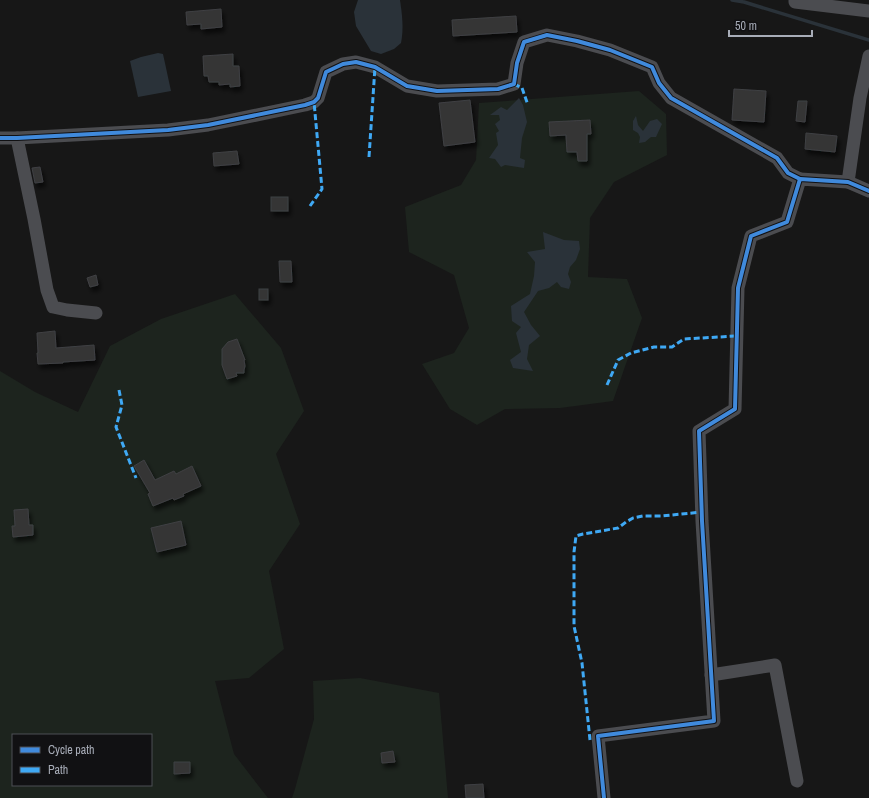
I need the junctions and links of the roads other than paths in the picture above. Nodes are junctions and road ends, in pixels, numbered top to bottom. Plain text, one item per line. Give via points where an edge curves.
1 (795, 0) edge
2 (869, 11) edge
3 (869, 56) edge
4 (0, 138) edge
5 (17, 138) junction
6 (800, 179) junction
7 (848, 182) junction
8 (869, 191) edge
9 (96, 312) dead end
10 (712, 675) junction
11 (797, 781) dead end
12 (604, 798) edge

1 - 2 street
3 - 7 street
4 - 5 street
5 - 6 street via 168,130 208,125 305,105 318,98 326,72 343,64 356,62 375,67 407,86 437,91 498,88 514,84 524,42 547,35 610,50 652,67 659,83 671,98 777,158 788,174
5 - 9 street via 47,290 53,307
6 - 7 street
6 - 10 street via 787,222 751,236 738,288 735,409 699,431
7 - 8 street
10 - 11 street via 775,665
10 - 12 street via 714,721 598,736

